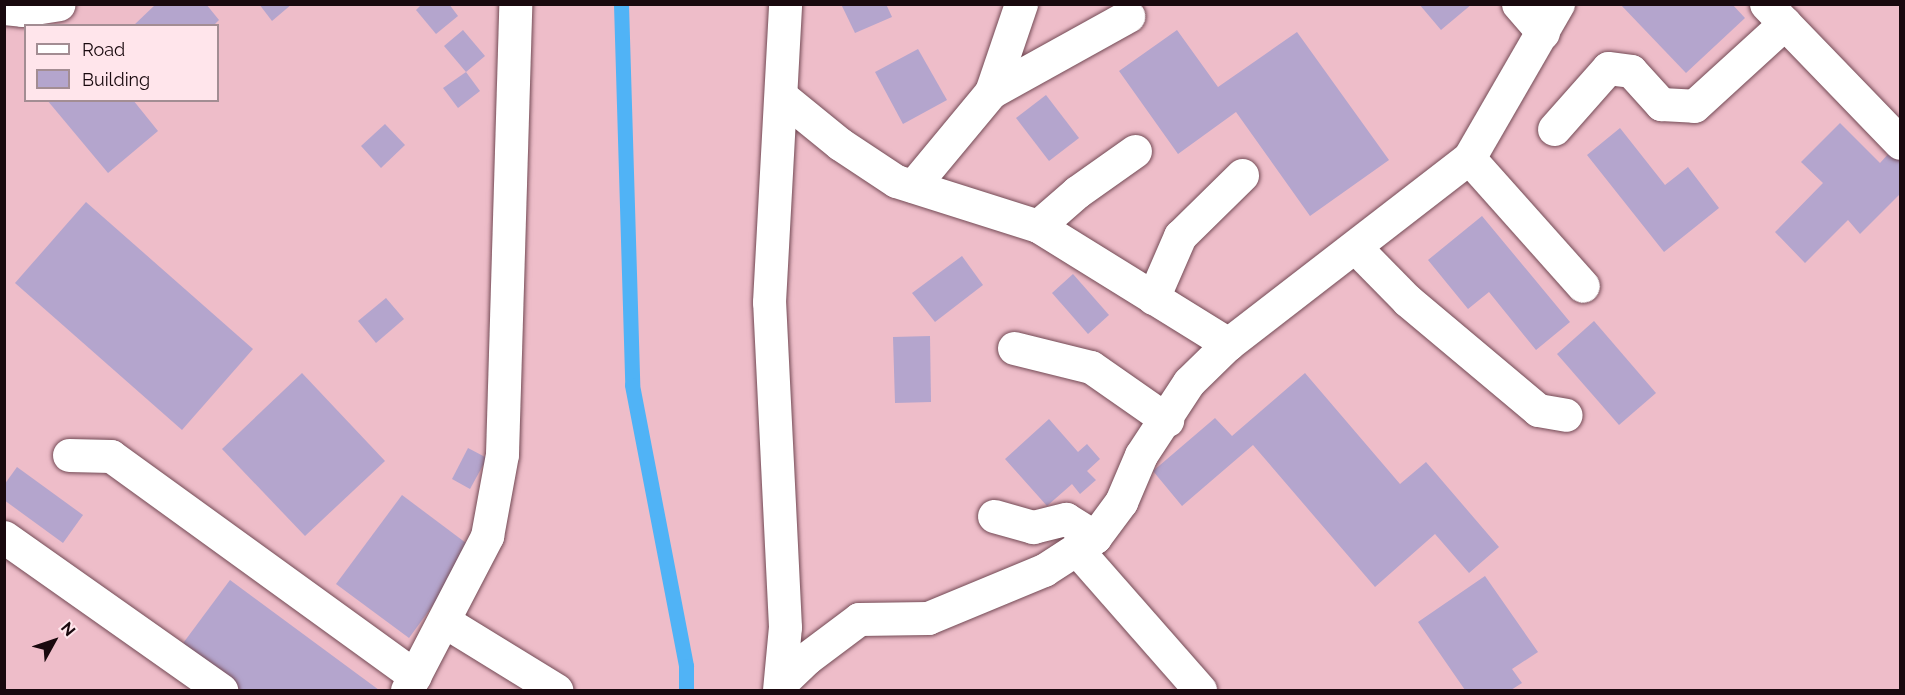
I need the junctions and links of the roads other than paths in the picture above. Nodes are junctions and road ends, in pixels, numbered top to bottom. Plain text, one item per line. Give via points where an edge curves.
1 (59, 4) edge
2 (515, 4) edge
3 (785, 4) edge
4 (1021, 4) edge
5 (1518, 4) edge
6 (1558, 4) edge
7 (4, 8) edge
8 (1776, 14) edge
9 (1128, 16) dead end
10 (1543, 33) junction
11 (991, 92) junction
12 (782, 96) junction
13 (1554, 129) dead end
14 (1900, 143) edge
15 (1135, 151) dead end
16 (1469, 158) junction
17 (1242, 175) dead end
18 (913, 186) junction
19 (1038, 226) junction
20 (1355, 247) junction
21 (1582, 286) dead end
22 (1153, 298) junction
23 (1228, 344) junction
24 (1014, 348) dead end
25 (1566, 414) dead end
26 (1167, 420) junction
27 (69, 455) dead end
28 (994, 516) dead end
29 (4, 537) edge
30 (1087, 544) junction
31 (444, 621) junction
32 (411, 683) edge
33 (779, 687) edge
34 (221, 690) edge
35 (556, 690) edge
36 (1200, 690) edge

1 - 7 street via 22,10
2 - 31 street via 502,454 487,536
3 - 12 street
4 - 11 street
5 - 10 street
6 - 10 street
8 - 13 street via 1694,106 1661,104 1631,71 1608,68
8 - 14 street
9 - 11 street
10 - 16 street
11 - 18 street
12 - 18 street via 840,144 896,181
12 - 33 street via 769,302 785,627
15 - 19 street via 1077,192
16 - 20 street
16 - 21 street
17 - 22 street via 1180,236
18 - 19 street
19 - 22 street
20 - 23 street
20 - 25 street via 1407,300 1538,410
22 - 23 street
23 - 26 street via 1189,382
24 - 26 street via 1091,367
26 - 30 street via 1141,455 1121,502
27 - 32 street via 111,456
28 - 30 street via 1033,527 1066,519
29 - 34 street
30 - 33 street via 985,597 928,618 859,619 807,658
30 - 36 street
31 - 32 street
31 - 35 street

